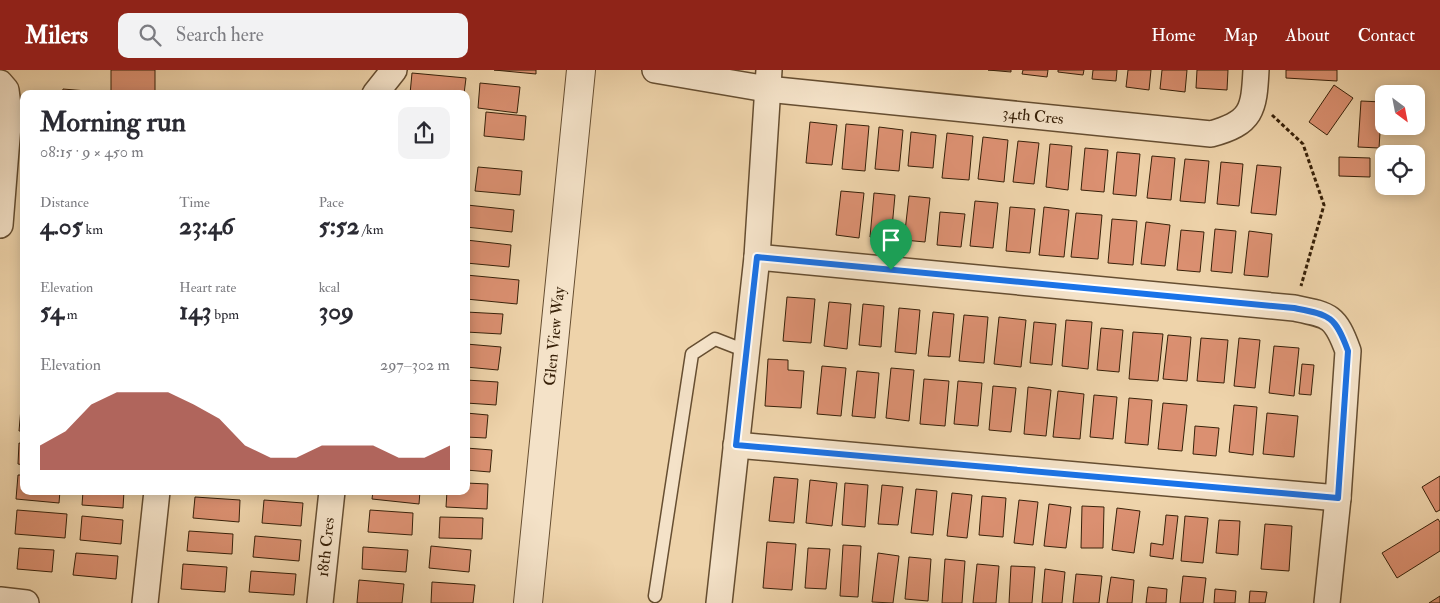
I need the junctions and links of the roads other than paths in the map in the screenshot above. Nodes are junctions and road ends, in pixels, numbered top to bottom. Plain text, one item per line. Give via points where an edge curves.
1 (394, 70) edge
2 (581, 70) edge
3 (655, 70) edge
4 (1256, 70) edge
5 (768, 80) edge
6 (0, 83) edge
7 (378, 90) edge
8 (0, 225) edge
9 (757, 257) junction
10 (746, 351) junction
11 (736, 445) junction
12 (156, 495) edge
13 (332, 495) edge
14 (1338, 498) junction
15 (655, 596) dead end
16 (0, 600) edge
17 (26, 603) edge
18 (145, 603) edge
19 (320, 603) edge
20 (528, 603) edge
21 (719, 603) edge
22 (1327, 603) edge

1 - 7 street
2 - 20 street, Glen View Way
3 - 5 street, 34th Cres
4 - 5 street, 34th Cres via 1254,98 1247,116 1231,129 1211,134
5 - 9 street
6 - 8 street via 6,90 9,113
9 - 10 street
9 - 14 street via 1294,308 1326,314 1341,332 1348,351
10 - 11 street
10 - 15 lane via 715,339 692,354
11 - 14 street
11 - 21 street
12 - 18 street
13 - 19 street, 18th Cres
14 - 22 street
16 - 17 street

